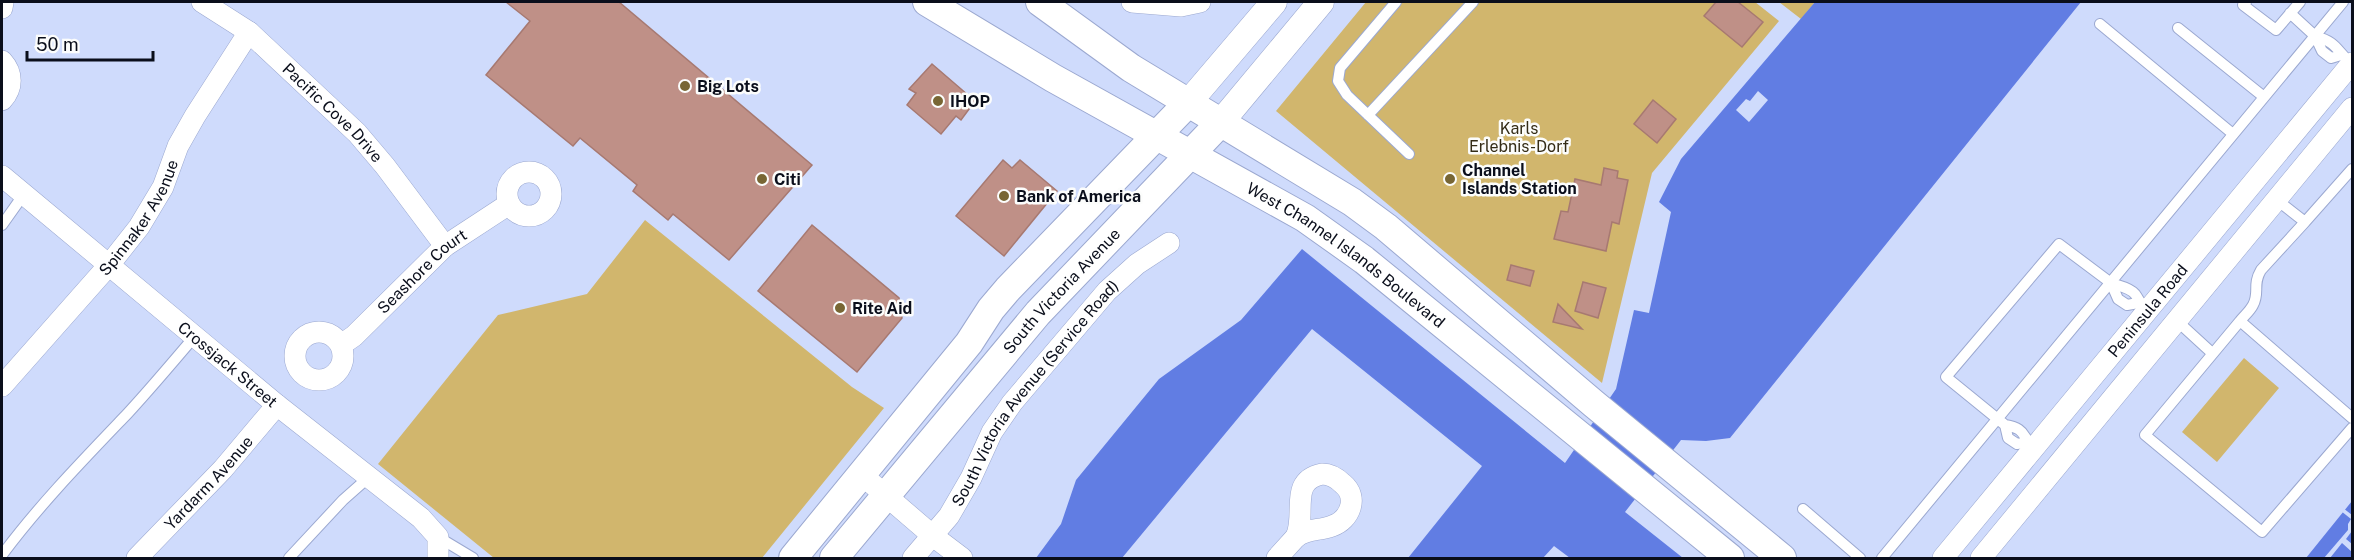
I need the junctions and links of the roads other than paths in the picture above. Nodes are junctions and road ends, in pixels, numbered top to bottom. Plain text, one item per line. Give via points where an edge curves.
1 (3, 2) edge
2 (202, 2) edge
3 (927, 2) edge
4 (1040, 2) edge
5 (1132, 2) edge
6 (1200, 2) edge
7 (1274, 2) edge
8 (1321, 2) edge
9 (1396, 2) edge
10 (1473, 2) edge
11 (2246, 2) edge
12 (2300, 2) edge
13 (2343, 2) edge
14 (2, 8) edge
15 (2290, 13) junction
16 (2100, 24) dead end
17 (2178, 28) dead end
18 (249, 32) junction
19 (2315, 36) junction
20 (2, 61) edge
21 (2349, 61) edge
22 (2264, 97) junction
23 (2, 100) edge
24 (1188, 103) junction
25 (2352, 108) edge
26 (1368, 115) junction
27 (1221, 122) junction
28 (2233, 134) junction
29 (1157, 135) junction
30 (1191, 154) junction
31 (1409, 154) dead end
32 (2352, 169) edge
33 (2, 176) edge
34 (2255, 181) junction
35 (24, 194) junction
36 (2277, 200) junction
37 (509, 204) dead end
38 (2305, 222) junction
39 (2, 225) edge
40 (1169, 243) dead end
41 (445, 246) junction
42 (110, 265) junction
43 (2111, 283) junction
44 (2147, 305) junction
45 (2176, 320) junction
46 (2240, 321) junction
47 (195, 336) junction
48 (341, 345) dead end
49 (2212, 352) junction
50 (2, 386) edge
51 (277, 405) junction
52 (2352, 418) edge
53 (2001, 422) junction
54 (2352, 428) edge
55 (2031, 445) junction
56 (2056, 466) junction
57 (862, 475) junction
58 (369, 477) junction
59 (885, 496) junction
60 (1803, 509) dead end
61 (933, 536) junction
62 (438, 537) junction
63 (1296, 537) dead end
64 (2, 555) edge
65 (137, 558) edge
66 (289, 558) edge
67 (438, 558) edge
68 (473, 558) edge
69 (793, 558) edge
70 (834, 558) edge
71 (913, 558) edge
72 (962, 558) edge
73 (1277, 558) edge
74 (1730, 558) edge
75 (1782, 558) edge
76 (1860, 558) edge
77 (1882, 558) edge
78 (1943, 558) edge
79 (1981, 558) edge

1 - 14 street
2 - 18 street, Pacific Cove Drive
3 - 29 main road, West Channel Islands Boulevard
4 - 24 main road via 1131,68
5 - 6 street via 1181,6
7 - 24 street
8 - 27 street, South Victoria Avenue
9 - 26 lane via 1340,68 1338,81
10 - 26 lane
11 - 15 lane via 2243,5 2276,30
12 - 15 lane
13 - 19 lane
15 - 19 lane
16 - 28 lane
17 - 22 lane
18 - 41 street, Pacific Cove Drive via 357,133
18 - 42 street, Spinnaker Avenue via 195,116 163,187
19 - 21 lane via 2330,40
19 - 22 lane
20 - 23 street via 11,84
21 - 34 street, Peninsula Road
22 - 28 lane
24 - 27 main road
24 - 29 main road
25 - 36 street, Peninsula Road
26 - 31 lane
27 - 30 main road, South Victoria Avenue
27 - 75 main road via 1386,227
28 - 43 lane
29 - 30 main road, West Channel Islands Boulevard
29 - 57 main road via 1003,295
30 - 59 main road, South Victoria Avenue via 1038,313
30 - 74 main road, West Channel Islands Boulevard via 1314,224 1364,261
32 - 38 lane
33 - 35 street, Crossjack Street
34 - 36 street
34 - 44 street, Peninsula Road
35 - 39 lane
35 - 42 street, Crossjack Street
36 - 38 lane
36 - 45 street, Peninsula Road
37 - 41 street, Seashore Court
38 - 46 lane via 2261,270 2253,304
40 - 61 street, South Victoria Avenue (Service Road) via 1107,291 1012,403 992,432 949,516
41 - 48 street, Seashore Court
42 - 47 street, Crossjack Street
42 - 50 street, Spinnaker Avenue
43 - 44 lane via 2126,288
43 - 53 lane
43 - 53 lane via 2059,243 1946,377
44 - 45 street
44 - 55 street, Peninsula Road
45 - 49 lane
45 - 56 street, Peninsula Road
46 - 49 lane
46 - 52 lane
47 - 51 street, Crossjack Street
47 - 64 lane via 50,495
49 - 54 lane via 2145,435 2262,532
51 - 58 street, Crossjack Street
51 - 65 street, Yardarm Avenue via 223,469
53 - 55 lane via 2016,427
53 - 77 lane
55 - 56 street
55 - 78 street, Peninsula Road
56 - 79 street, Peninsula Road
57 - 59 street
57 - 69 main road
58 - 62 street, Crossjack Street via 421,518
58 - 66 lane
59 - 61 street
59 - 70 main road, South Victoria Avenue
60 - 76 lane
61 - 71 street, South Victoria Avenue (Service Road)
61 - 72 street
62 - 67 street
62 - 68 lane
63 - 73 street

